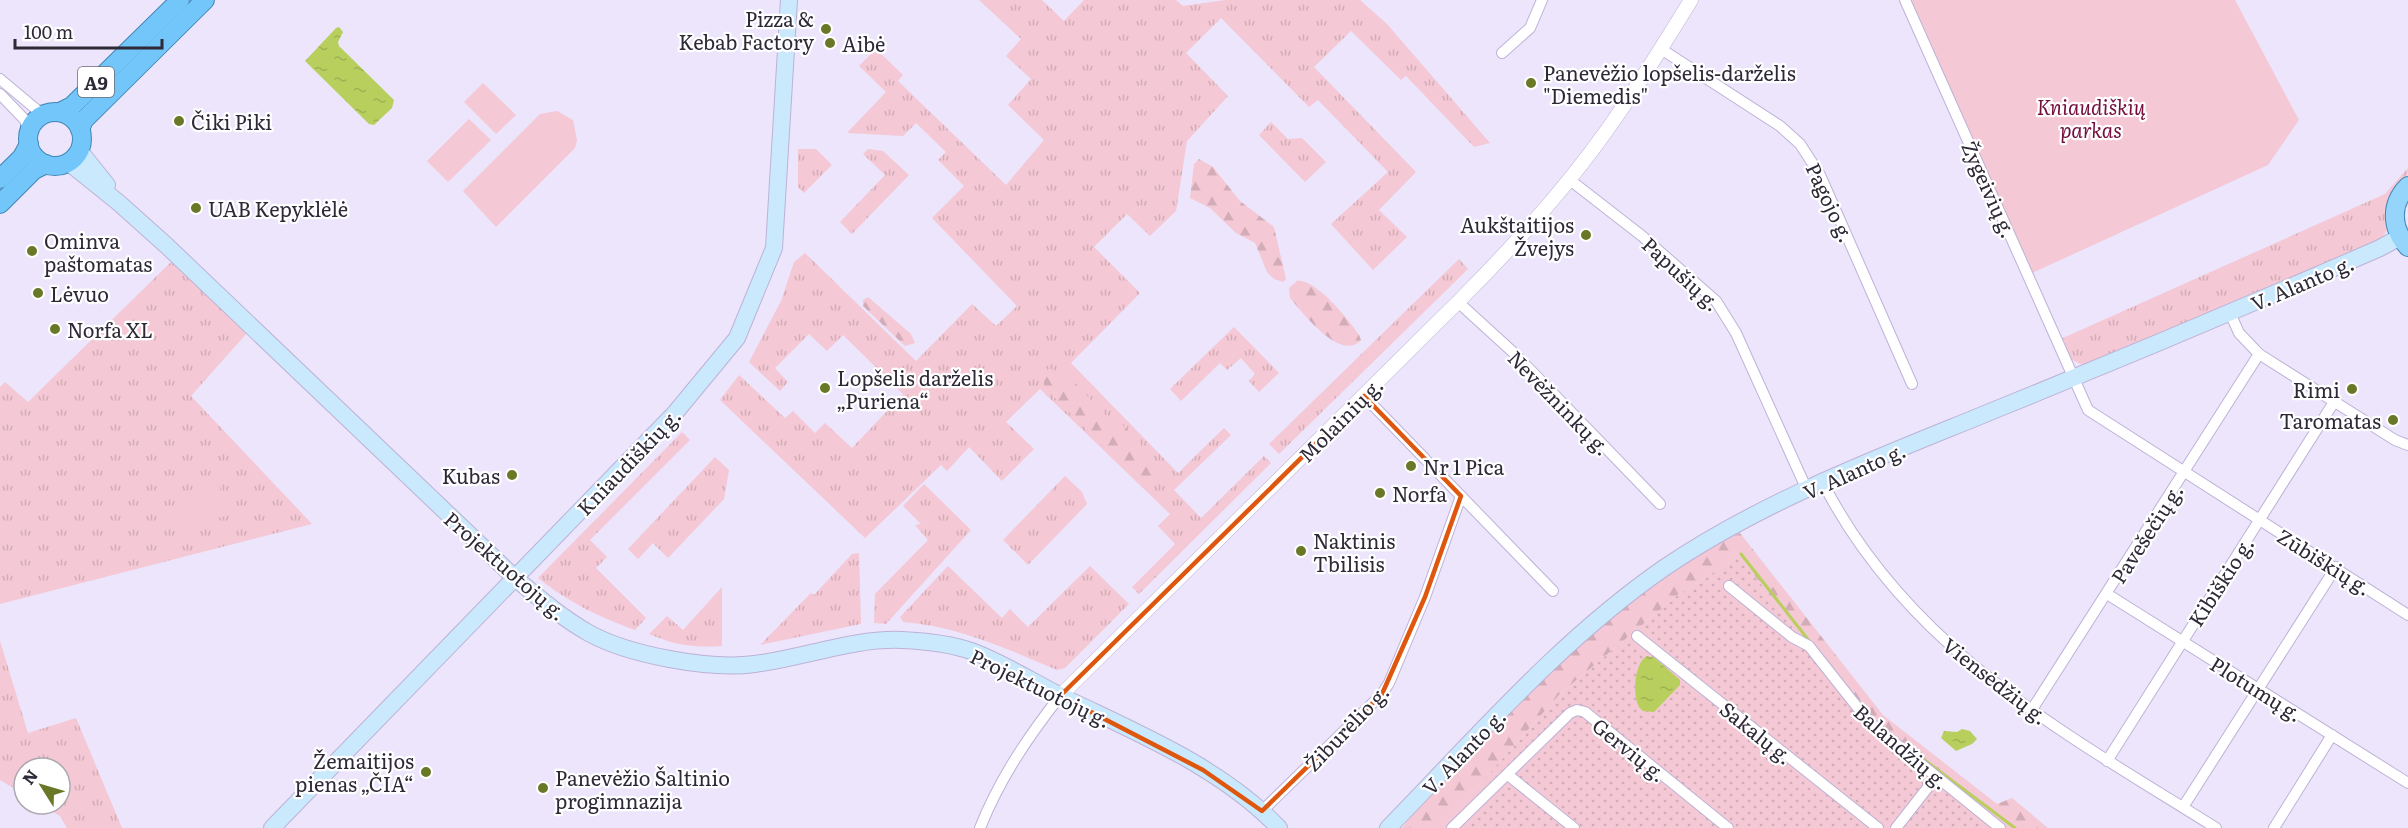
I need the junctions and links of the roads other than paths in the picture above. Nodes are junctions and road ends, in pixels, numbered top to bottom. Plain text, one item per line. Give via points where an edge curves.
1 (180, 0) edge
2 (206, 0) edge
3 (789, 0) edge
4 (1542, 0) edge
5 (1691, 0) edge
6 (1905, 0) edge
7 (1661, 49) junction
8 (1502, 53) dead end
9 (0, 79) edge
10 (0, 94) edge
11 (54, 113) junction
12 (80, 129) junction
13 (29, 138) junction
14 (74, 156) junction
15 (46, 164) junction
16 (0, 178) edge
17 (1570, 180) junction
18 (2408, 186) edge
19 (0, 204) edge
20 (2404, 242) edge
21 (1458, 302) junction
22 (2230, 313) junction
23 (2259, 354) junction
24 (2074, 378) junction
25 (1912, 384) dead end
26 (1364, 396) junction
27 (2334, 402) junction
28 (2408, 445) edge
29 (2185, 472) junction
30 (1823, 483) junction
31 (1807, 490) junction
32 (1461, 496) junction
33 (1660, 504) dead end
34 (2259, 520) junction
35 (2336, 567) junction
36 (515, 578) junction
37 (1729, 586) dead end
38 (1553, 591) dead end
39 (2106, 594) junction
40 (2408, 615) edge
41 (1637, 636) dead end
42 (2181, 641) junction
43 (2258, 688) junction
44 (1060, 696) junction
45 (2031, 711) junction
46 (2332, 735) junction
47 (2107, 761) junction
48 (1508, 775) junction
49 (1936, 777) junction
50 (2408, 783) edge
51 (2183, 807) junction
52 (1262, 812) junction
53 (272, 828) edge
54 (980, 828) edge
55 (1279, 828) edge
56 (1388, 828) edge
57 (1452, 828) edge
58 (1574, 828) edge
59 (1728, 828) edge
60 (1878, 828) edge
61 (1896, 828) edge
62 (2000, 828) edge
63 (2216, 828) edge
64 (2274, 828) edge

1 - 11 highway, A9 via 72,106
2 - 12 highway, A9 via 84,120
3 - 36 main road, Kniaudiškių g. via 774,248 745,322 726,355 701,384
4 - 8 street via 1530,28
5 - 7 street, Molainių g.
6 - 24 street, Žygeivių g.
7 - 17 street, Molainių g.
7 - 25 street, Pagojo g. via 1780,126 1809,156
9 - 11 street via 37,110
10 - 13 street via 25,120
11 - 12 highway via 70,116
11 - 13 highway via 34,122
12 - 14 highway via 82,140
13 - 15 highway via 36,158
13 - 16 highway via 22,157
14 - 15 highway via 57,166
14 - 36 main road, Projektuotojų g.
15 - 19 highway via 34,170
17 - 21 street, Molainių g.
17 - 31 street, Papušių g. via 1716,301 1736,333
18 - 20 main road via 2396,206 2396,227
20 - 22 main road, V. Alanto g. via 2380,248
21 - 26 street, Molainių g.
21 - 33 street, Nevėžninkų g. via 1515,354
22 - 23 street via 2239,333
22 - 24 main road, V. Alanto g.
23 - 27 street
23 - 29 street, Pavešečių g.
24 - 29 street, Zūbiškių g. via 2088,410
24 - 30 main road, V. Alanto g.
26 - 32 street
26 - 44 street, Molainių g.
27 - 28 street
27 - 34 street, Kibiškio g.
29 - 34 street, Zūbiškių g.
29 - 39 street, Pavešečių g.
30 - 31 main road, V. Alanto g.
30 - 45 street, Viensėdžių g. via 1869,555 1912,608 1968,663
31 - 56 main road, V. Alanto g. via 1700,545 1598,618 1556,655
32 - 38 street
32 - 52 street, Žiburėlio g. via 1425,597 1382,694
34 - 35 street, Zūbiškių g.
34 - 42 street, Kibiškio g.
35 - 40 street, Zūbiškių g.
35 - 43 street
36 - 44 main road, Projektuotojų g. via 589,634 633,650 693,663 754,664 866,642 902,640 972,651
36 - 53 main road, Kniaudiškių g.
37 - 49 street, Balandžių g. via 1809,646 1863,716
39 - 42 street, Plotumų g.
39 - 45 street, Pavešečių g.
41 - 60 street, Sakalų g.
42 - 43 street, Plotumų g.
42 - 47 street, Kibiškio g.
43 - 46 street, Plotumų g.
43 - 51 street
44 - 52 main road, Projektuotojų g. via 1203,770
44 - 54 street, Molainių g. via 1008,767
45 - 47 street, Viensėdžių g.
46 - 50 street, Plotumų g.
46 - 64 street
47 - 51 street, Viensėdžių g.
48 - 57 street
48 - 58 street
48 - 59 street, Gervių g. via 1570,712 1577,710 1585,712
49 - 61 street
49 - 62 street, Balandžių g.
51 - 63 street, Viensėdžių g.
52 - 55 main road, Projektuotojų g.

